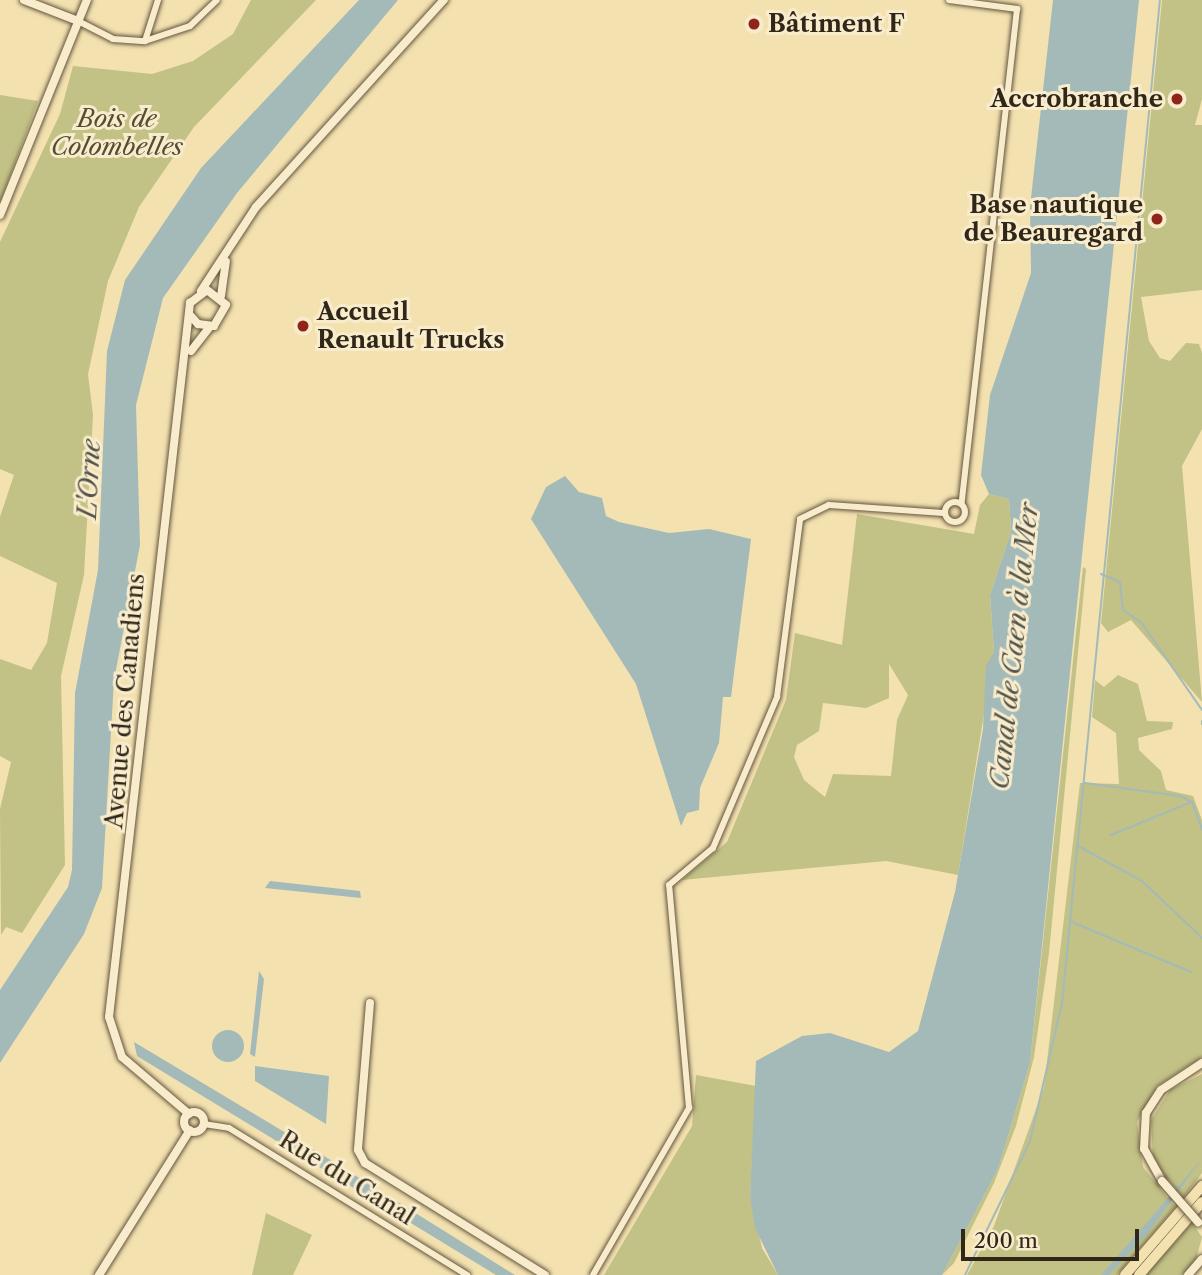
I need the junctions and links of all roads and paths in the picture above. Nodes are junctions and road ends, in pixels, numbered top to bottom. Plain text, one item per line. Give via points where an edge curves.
1 (24, 0) edge
2 (87, 0) edge
3 (158, 0) edge
4 (217, 0) edge
5 (444, 0) edge
6 (949, 0) edge
7 (78, 21) junction
8 (145, 41) junction
9 (0, 215) edge
10 (230, 248) junction
11 (201, 291) junction
12 (221, 296) junction
13 (190, 315) junction
14 (209, 327) junction
15 (186, 360) junction
16 (962, 503) junction
17 (944, 513) junction
18 (370, 1003) dead end
19 (1202, 1063) edge
20 (189, 1114) junction
21 (204, 1124) junction
22 (190, 1130) junction
23 (1202, 1186) edge
24 (1202, 1202) edge
25 (1201, 1225) edge
26 (1202, 1259) edge
27 (99, 1275) edge
28 (467, 1275) edge
29 (545, 1275) edge
30 (593, 1275) edge
31 (1125, 1275) edge
32 (1139, 1275) edge
33 (1188, 1275) edge

1 - 7 street
2 - 7 street
3 - 8 street
4 - 8 street via 190,26
5 - 10 street via 296,159
6 - 16 street via 1017,9
7 - 8 street via 113,39
7 - 9 street
10 - 11 street
10 - 12 street
11 - 12 street
11 - 13 street via 190,303
12 - 14 street via 225,316
13 - 14 street
13 - 15 street, Avenue des Canadiens
14 - 15 street, Avenue des Canadiens
15 - 20 street, Avenue des Canadiens via 155,576 109,1017 115,1046
16 - 17 street via 948,503
16 - 17 street via 961,521
17 - 30 street via 829,505 800,519 777,697 713,848 669,884 689,1108
18 - 29 street via 358,1150 365,1163
19 - 25 street, bridge via 1161,1090 1146,1113 1144,1149 1162,1181
20 - 21 street via 198,1113
20 - 22 street
21 - 22 street
21 - 28 street, Rue du Canal via 229,1128
22 - 27 street
23 - 31 highway
24 - 32 highway
26 - 33 street

